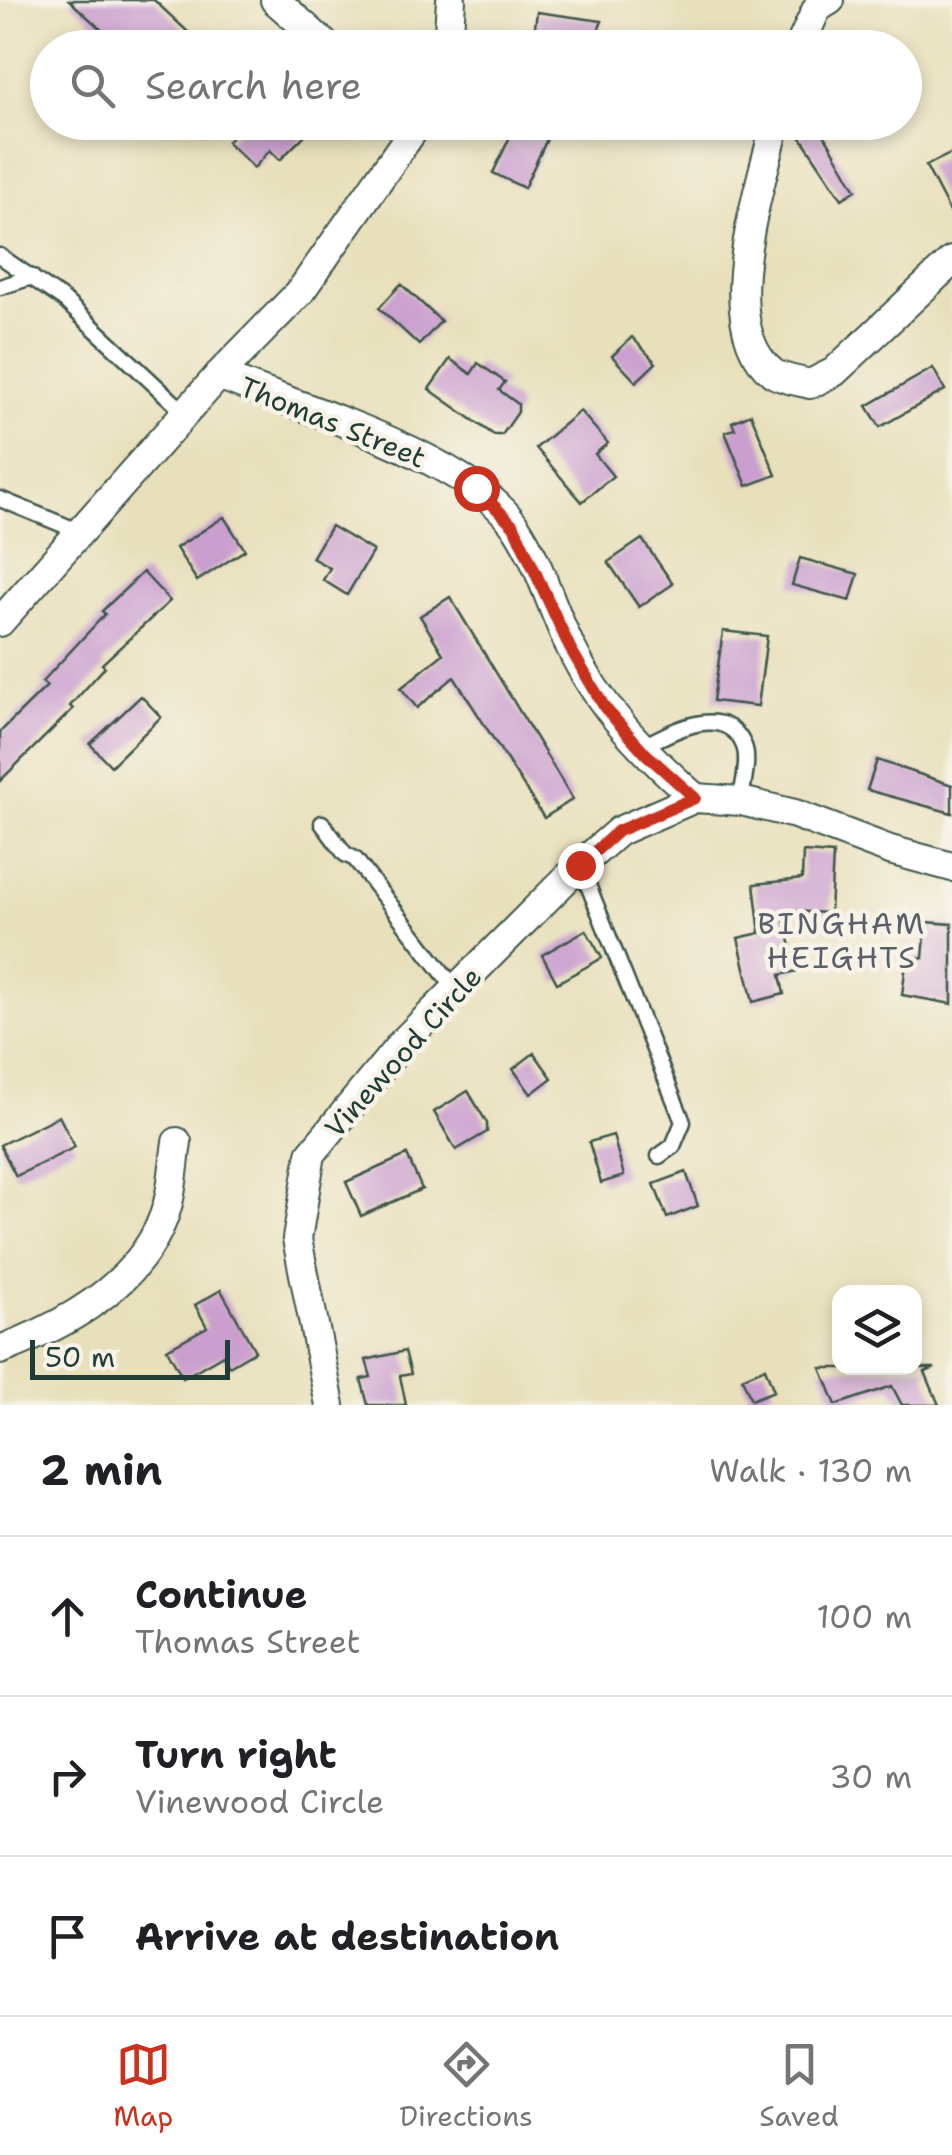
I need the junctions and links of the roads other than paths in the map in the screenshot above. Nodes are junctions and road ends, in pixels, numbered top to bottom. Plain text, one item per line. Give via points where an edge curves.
1 (275, 0) edge
2 (451, 0) edge
3 (830, 0) edge
4 (309, 30) edge
5 (449, 30) edge
6 (807, 30) edge
7 (405, 140) edge
8 (772, 140) edge
9 (0, 256) edge
10 (952, 262) edge
11 (32, 277) junction
12 (0, 287) edge
13 (219, 375) junction
14 (186, 413) junction
15 (3, 504) edge
16 (78, 532) junction
17 (0, 622) edge
18 (640, 748) junction
19 (695, 798) junction
20 (741, 802) junction
21 (322, 823) dead end
22 (580, 865) junction
23 (952, 867) edge
24 (456, 990) junction
25 (177, 1142) dead end
26 (659, 1156) dead end
27 (0, 1350) edge
28 (330, 1405) edge

1 - 4 street
2 - 5 street
3 - 6 street via 817,8
7 - 13 street via 300,292
8 - 10 street via 742,300 755,353 775,375 810,384 834,372
9 - 11 lane
11 - 12 lane
11 - 14 lane
13 - 14 street
13 - 18 street, Thomas Street via 423,457 476,488 514,526 570,648 605,708
14 - 16 street
15 - 16 lane
16 - 17 street
18 - 19 street, Thomas Street
18 - 20 lane via 684,726 711,722 733,731 746,756
19 - 20 street
19 - 22 street, Vinewood Circle via 618,831
20 - 23 street
21 - 24 lane
22 - 24 street, Vinewood Circle
22 - 26 lane via 683,1122 674,1146
24 - 28 street, Vinewood Circle via 403,1042 311,1154 298,1239
25 - 27 street via 168,1203 144,1254 74,1316

